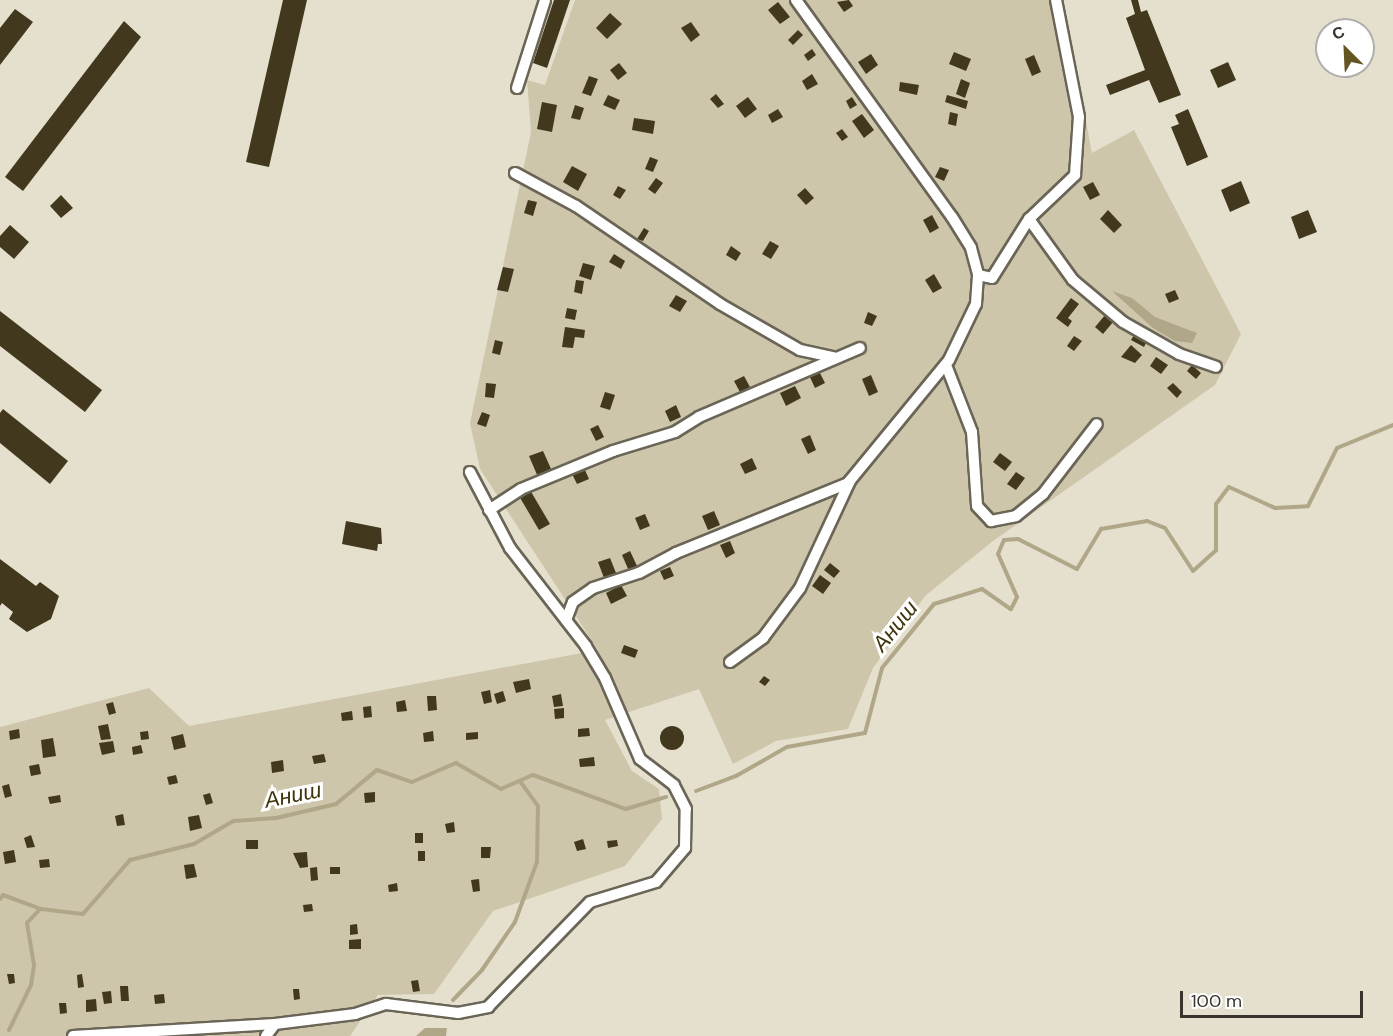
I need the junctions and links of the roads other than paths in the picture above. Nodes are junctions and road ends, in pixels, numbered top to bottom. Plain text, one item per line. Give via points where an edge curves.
1 (545, 0) edge
2 (796, 0) edge
3 (1056, 0) edge
4 (517, 88) dead end
5 (515, 173) dead end
6 (1029, 219) junction
7 (978, 275) junction
8 (860, 348) dead end
9 (838, 357) junction
10 (946, 364) junction
11 (1216, 367) dead end
12 (1097, 424) dead end
13 (470, 472) dead end
14 (850, 481) junction
15 (489, 510) junction
16 (567, 620) junction
17 (730, 662) dead end
18 (275, 1024) junction
19 (195, 1032) edge
20 (73, 1036) edge
21 (266, 1036) edge

1 - 4 street
2 - 7 street via 952,217 970,248
3 - 6 street via 1079,117 1075,175
5 - 9 street via 576,206 720,304 800,350
6 - 7 street via 992,278
6 - 11 street via 1073,280 1122,322 1179,354
7 - 10 street via 978,296 971,317
8 - 9 street
9 - 15 street via 699,417 675,432 521,489
10 - 12 street via 972,432 977,506 991,521 1016,516 1043,494
10 - 14 street
13 - 15 street
14 - 16 street via 639,573 593,588 573,602
14 - 17 street via 800,588 772,628
15 - 16 street via 510,548
16 - 18 street via 605,678 640,759 675,785 686,809 685,848 656,882 590,902 488,1007 458,1013 386,1004 355,1014
18 - 19 street
18 - 21 street
19 - 20 street

